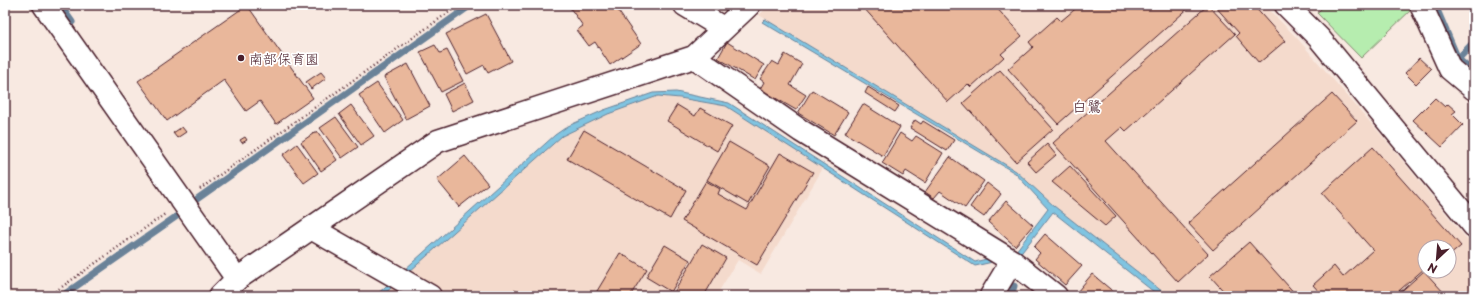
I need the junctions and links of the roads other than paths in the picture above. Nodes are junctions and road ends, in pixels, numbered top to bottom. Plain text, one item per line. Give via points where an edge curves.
1 (44, 5) edge
2 (685, 5) edge
3 (749, 5) edge
4 (1286, 5) edge
5 (1421, 5) edge
6 (723, 28) junction
7 (694, 56) junction
8 (1474, 89) edge
9 (1474, 226) edge
10 (311, 228) junction
11 (1005, 257) junction
12 (237, 279) junction
13 (220, 296) edge
14 (430, 296) edge
15 (991, 296) edge
16 (1056, 296) edge

1 - 12 street
2 - 6 street
3 - 6 street
4 - 9 street via 1319,38
5 - 8 street via 1450,69
6 - 7 street
7 - 10 street via 438,141
7 - 11 street via 801,131
10 - 12 street
10 - 14 street
11 - 15 street
11 - 16 street
12 - 13 street

